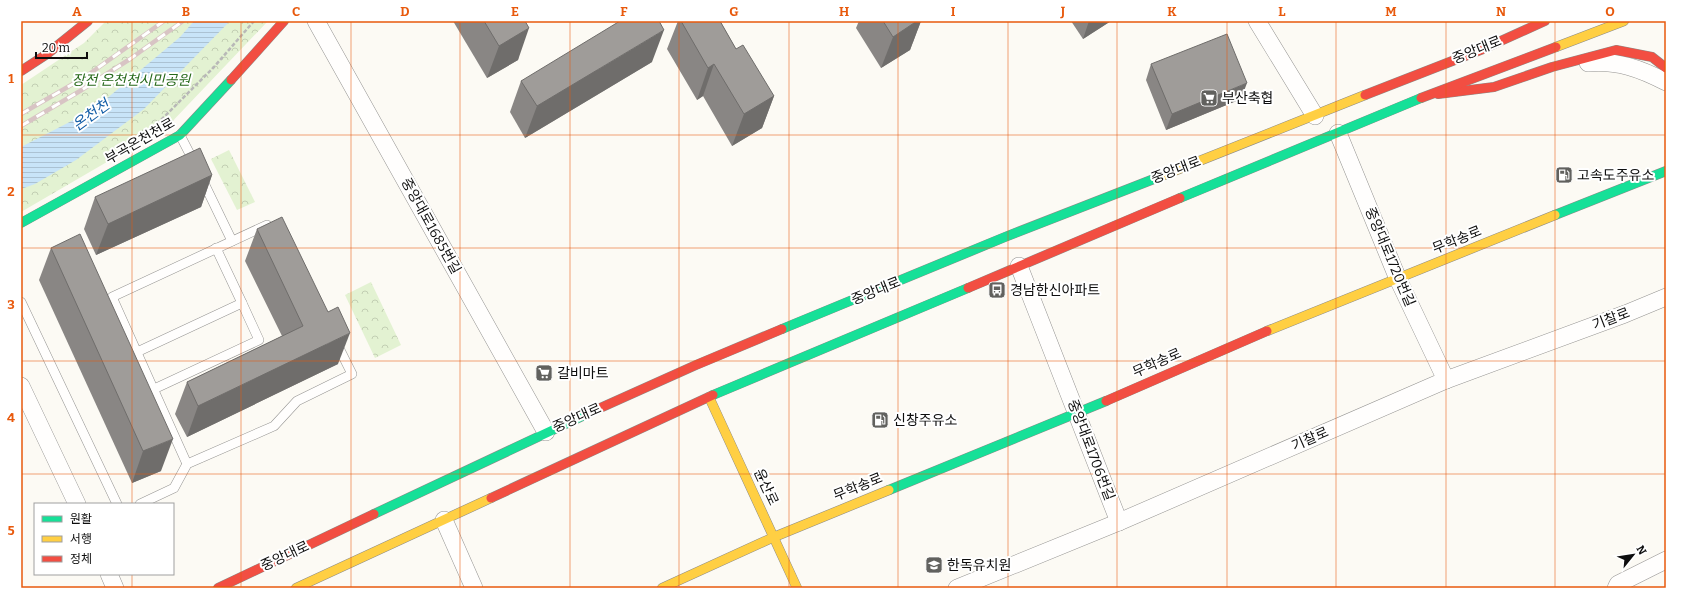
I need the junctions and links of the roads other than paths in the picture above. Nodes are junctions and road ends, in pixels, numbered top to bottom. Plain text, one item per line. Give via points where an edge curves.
1 (88, 21) edge
2 (284, 21) edge
3 (316, 21) edge
4 (1257, 21) edge
5 (1545, 21) edge
6 (1624, 21) edge
7 (1552, 67) junction
8 (1666, 68) edge
9 (21, 71) edge
10 (1666, 82) edge
11 (1438, 94) junction
12 (1315, 116) junction
13 (1338, 133) junction
14 (180, 136) junction
15 (1666, 170) edge
16 (278, 220) edge
17 (21, 223) edge
18 (232, 241) junction
19 (216, 248) junction
20 (1019, 266) junction
21 (1398, 279) junction
22 (1666, 297) edge
23 (21, 302) edge
24 (242, 303) junction
25 (331, 332) edge
26 (137, 352) junction
27 (1446, 380) junction
28 (21, 386) edge
29 (154, 389) junction
30 (709, 397) junction
31 (1077, 414) junction
32 (546, 432) junction
33 (187, 464) junction
34 (77, 503) edge
35 (117, 503) edge
36 (142, 503) edge
37 (444, 520) junction
38 (1119, 522) junction
39 (774, 537) junction
40 (1666, 560) edge
41 (109, 575) edge
42 (115, 588) edge
43 (218, 588) edge
44 (296, 588) edge
45 (474, 588) edge
46 (662, 588) edge
47 (797, 588) edge
48 (957, 588) edge
49 (1616, 588) edge

1 - 9 main road
2 - 14 main road, 부곡온천천로
3 - 32 street, 중앙대로1685번길
4 - 12 street
5 - 12 main road, 중앙대로 via 1483,49
6 - 11 main road, 중앙대로
7 - 8 main road via 1616,50 1652,58
7 - 10 street via 1603,61 1641,69
7 - 11 main road via 1494,87
11 - 13 main road, 중앙대로 via 1375,116
12 - 32 main road, 중앙대로 via 998,240 696,365
13 - 20 main road, 중앙대로
13 - 21 street, 중앙대로1720번길
14 - 17 main road, 부곡온천천로
14 - 18 lane
15 - 21 main road, 무학송로
16 - 18 lane
18 - 19 lane
19 - 24 lane
19 - 26 lane via 112,297
20 - 30 main road, 중앙대로
20 - 31 street, 중앙대로1706번길
21 - 27 street, 중앙대로1720번길
21 - 31 main road, 무학송로 via 1255,336
22 - 27 street, 기찰로
23 - 35 lane
24 - 26 lane
24 - 29 lane via 259,340
25 - 33 lane via 352,374 297,401 274,426
26 - 29 lane
27 - 38 street, 기찰로
28 - 34 street
29 - 33 lane
30 - 37 main road, 중앙대로
30 - 39 main road, 윤산로
31 - 38 street, 중앙대로1706번길
31 - 39 main road, 무학송로
32 - 43 main road, 중앙대로
33 - 36 lane via 174,488
37 - 44 main road, 중앙대로
37 - 45 street
38 - 48 street, 기찰로
39 - 46 main road, 무학송로
39 - 47 main road, 윤산로
40 - 49 street via 1618,584
41 - 42 street

